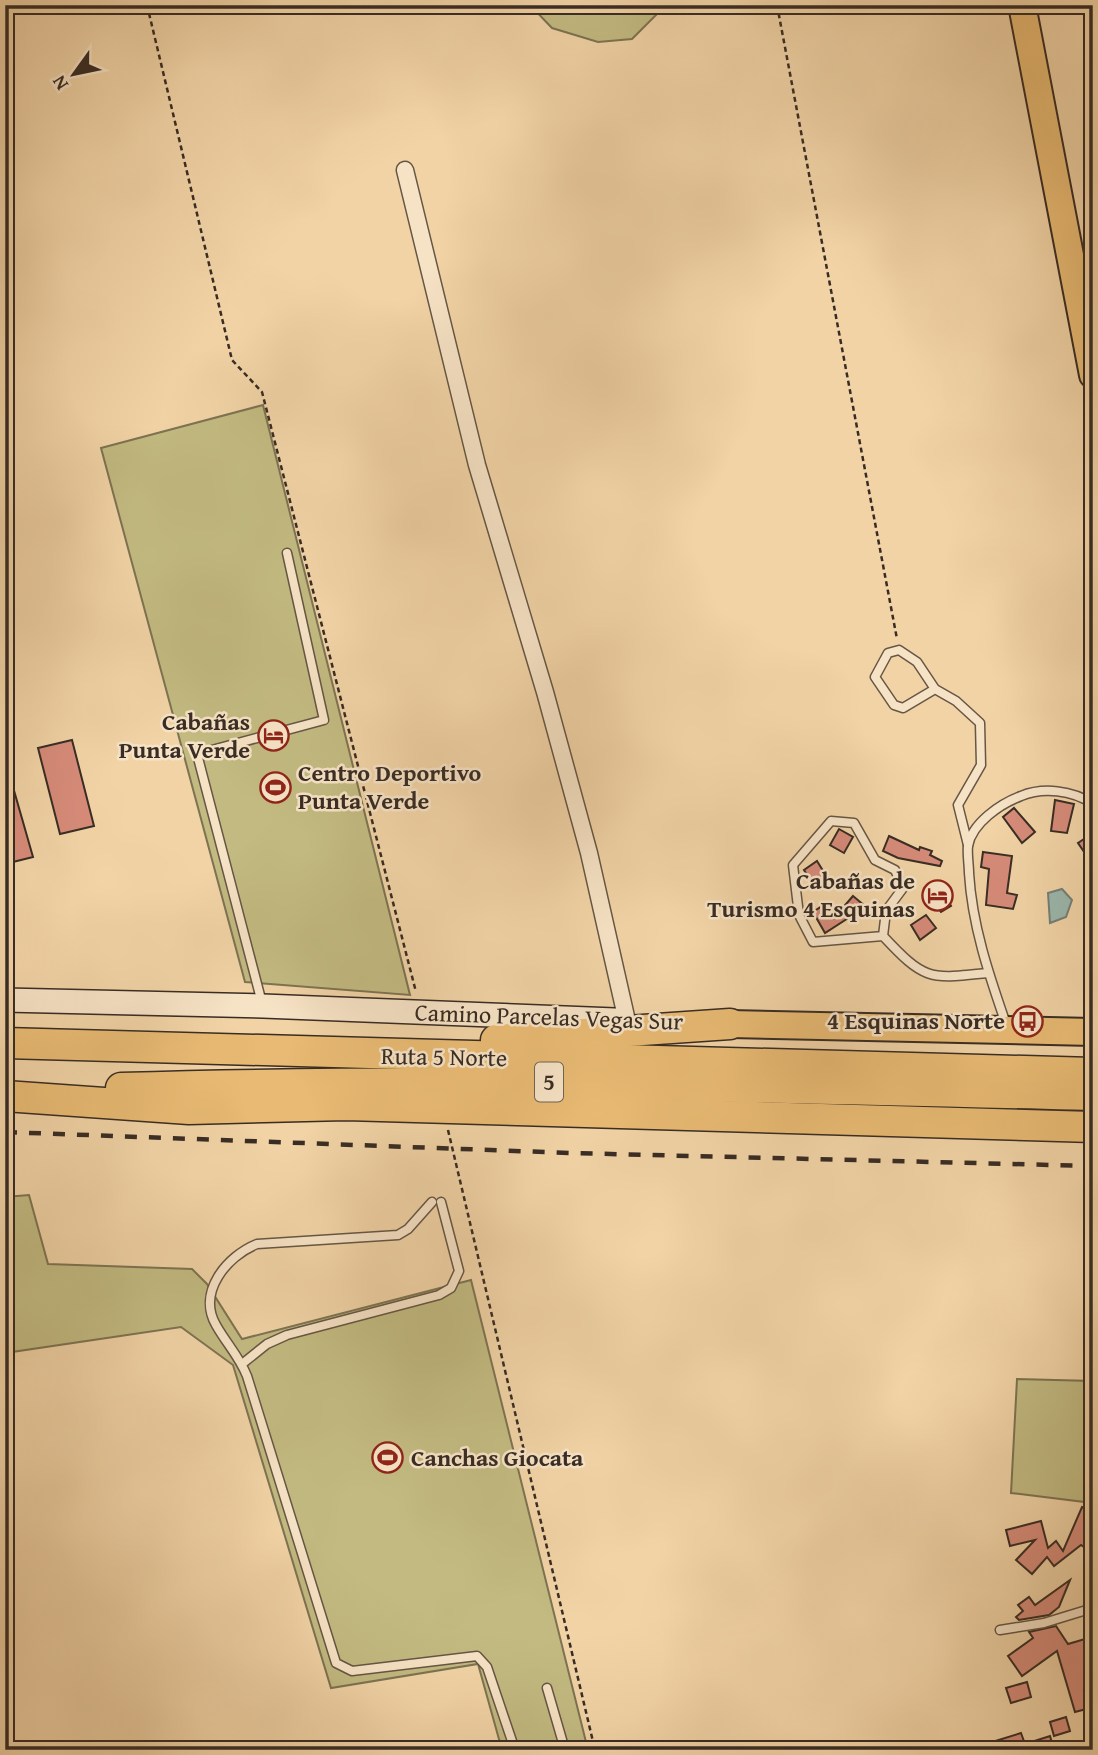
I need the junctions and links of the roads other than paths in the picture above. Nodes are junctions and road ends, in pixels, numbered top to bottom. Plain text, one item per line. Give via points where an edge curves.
1 (1022, 5) edge
2 (405, 170) dead end
3 (1093, 375) edge
4 (286, 553) dead end
5 (935, 689) junction
6 (1093, 804) edge
7 (968, 845) junction
8 (883, 936) junction
9 (988, 973) junction
10 (5, 1000) edge
11 (263, 1006) junction
12 (627, 1021) junction
13 (730, 1024) junction
14 (1009, 1031) junction
15 (1093, 1032) edge
16 (5, 1043) edge
17 (304, 1053) junction
18 (1093, 1073) edge
19 (5, 1089) edge
20 (1093, 1095) edge
21 (5, 1096) edge
22 (1093, 1127) edge
23 (242, 1364) junction
24 (1093, 1608) edge
25 (1000, 1630) dead end
26 (547, 1688) dead end
27 (515, 1750) edge
28 (565, 1750) edge

1 - 3 main road
2 - 12 street via 477,465 585,839
4 - 11 lane via 324,720 197,754
5 - 5 lane via 903,708 894,705 875,677 888,653 899,650 917,662
5 - 7 lane via 980,723 981,765 958,805
6 - 7 lane via 1063,792 1037,790 987,816
7 - 9 lane via 971,898
8 - 8 lane via 813,942 799,915 793,865 831,821 854,823 875,860 895,870 903,888 886,911
8 - 9 lane via 906,961 936,978
9 - 14 lane
10 - 11 street, Camino Parcelas Vegas Sur
11 - 12 street, Camino Parcelas Vegas Sur
12 - 13 street, Camino Parcelas Vegas Sur
13 - 14 main road, Camino Parcelas Vegas Sur
13 - 17 highway
14 - 15 main road, Camino Parcelas Vegas Sur
16 - 17 highway, Ruta 5 Norte / 5
17 - 18 highway, Ruta 5 Norte / 5
19 - 20 highway, Ruta 5 Norte / 5 via 517,1082
21 - 22 highway via 189,1109 346,1105
23 - 23 lane via 216,1325 211,1309 215,1284 229,1261 257,1244 398,1235 436,1202 459,1271 451,1288 287,1335
23 - 27 lane via 336,1663 352,1671 477,1656 487,1667
24 - 25 lane
26 - 28 lane

